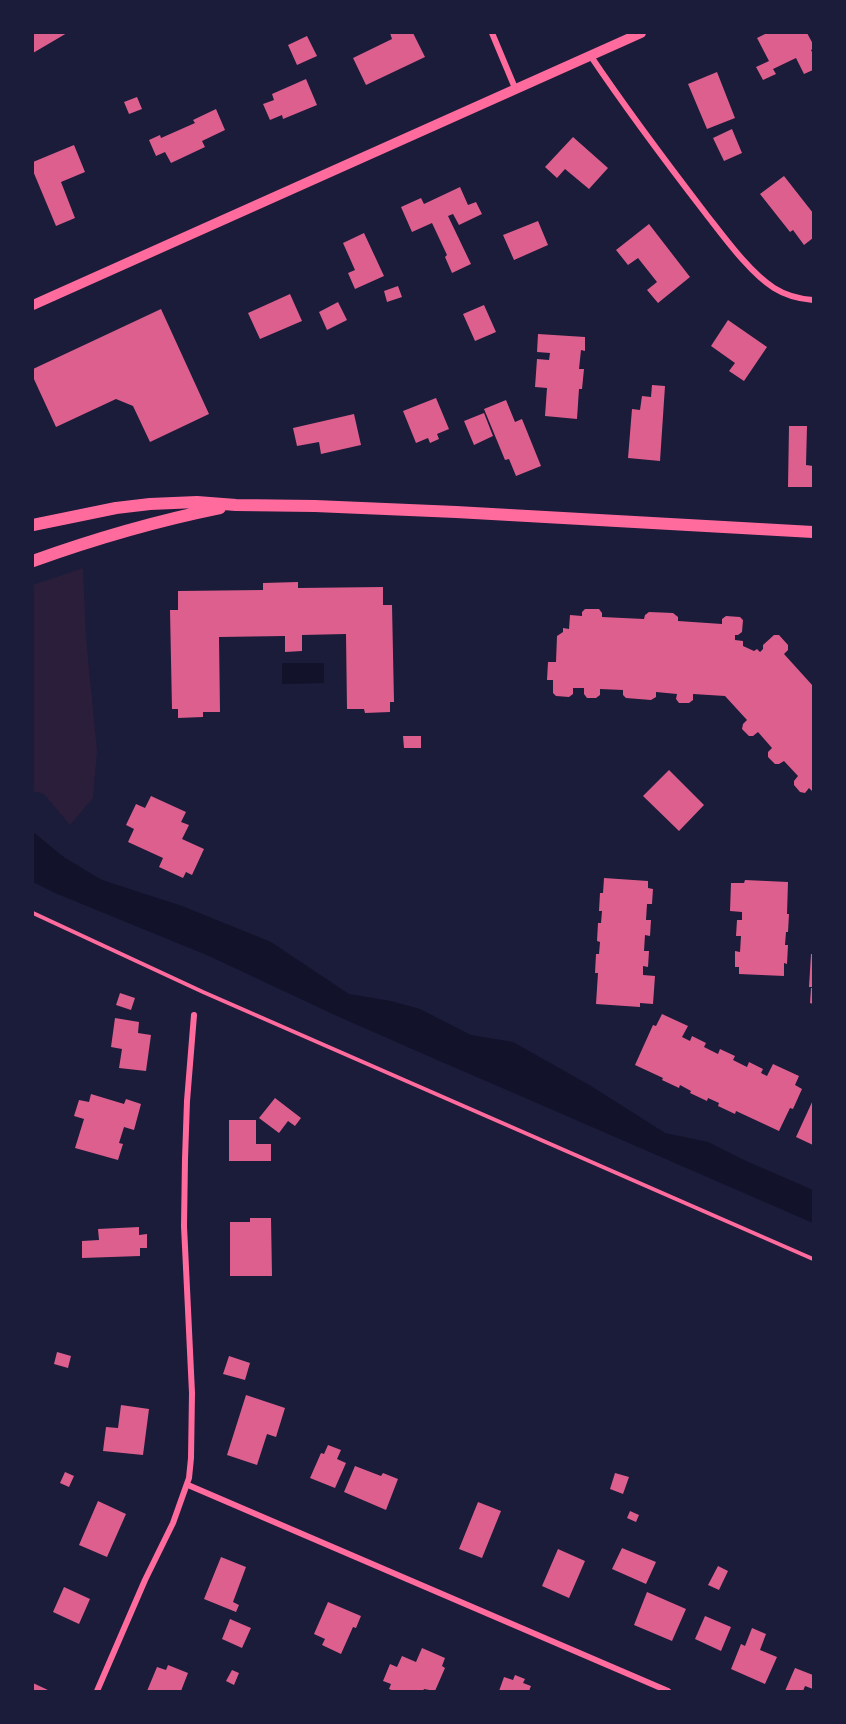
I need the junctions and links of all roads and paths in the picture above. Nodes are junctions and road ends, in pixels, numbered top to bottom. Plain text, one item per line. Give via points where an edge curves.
1 (492, 33) edge
2 (641, 33) edge
3 (590, 55) junction
4 (515, 88) junction
5 (813, 300) edge
6 (33, 305) edge
7 (236, 505) junction
8 (33, 525) edge
9 (813, 532) edge
10 (33, 561) edge
11 (33, 914) edge
12 (194, 1014) dead end
13 (813, 1259) edge
14 (188, 1485) junction
15 (97, 1691) edge
16 (668, 1691) edge

1 - 4 street
2 - 3 street
3 - 4 street
3 - 5 street via 677,177 756,274 788,295
4 - 6 street
7 - 8 main road via 150,504
7 - 9 main road via 350,507
7 - 10 main road via 105,536
11 - 13 path
12 - 14 street via 184,1227 192,1404
14 - 15 street
14 - 16 street

